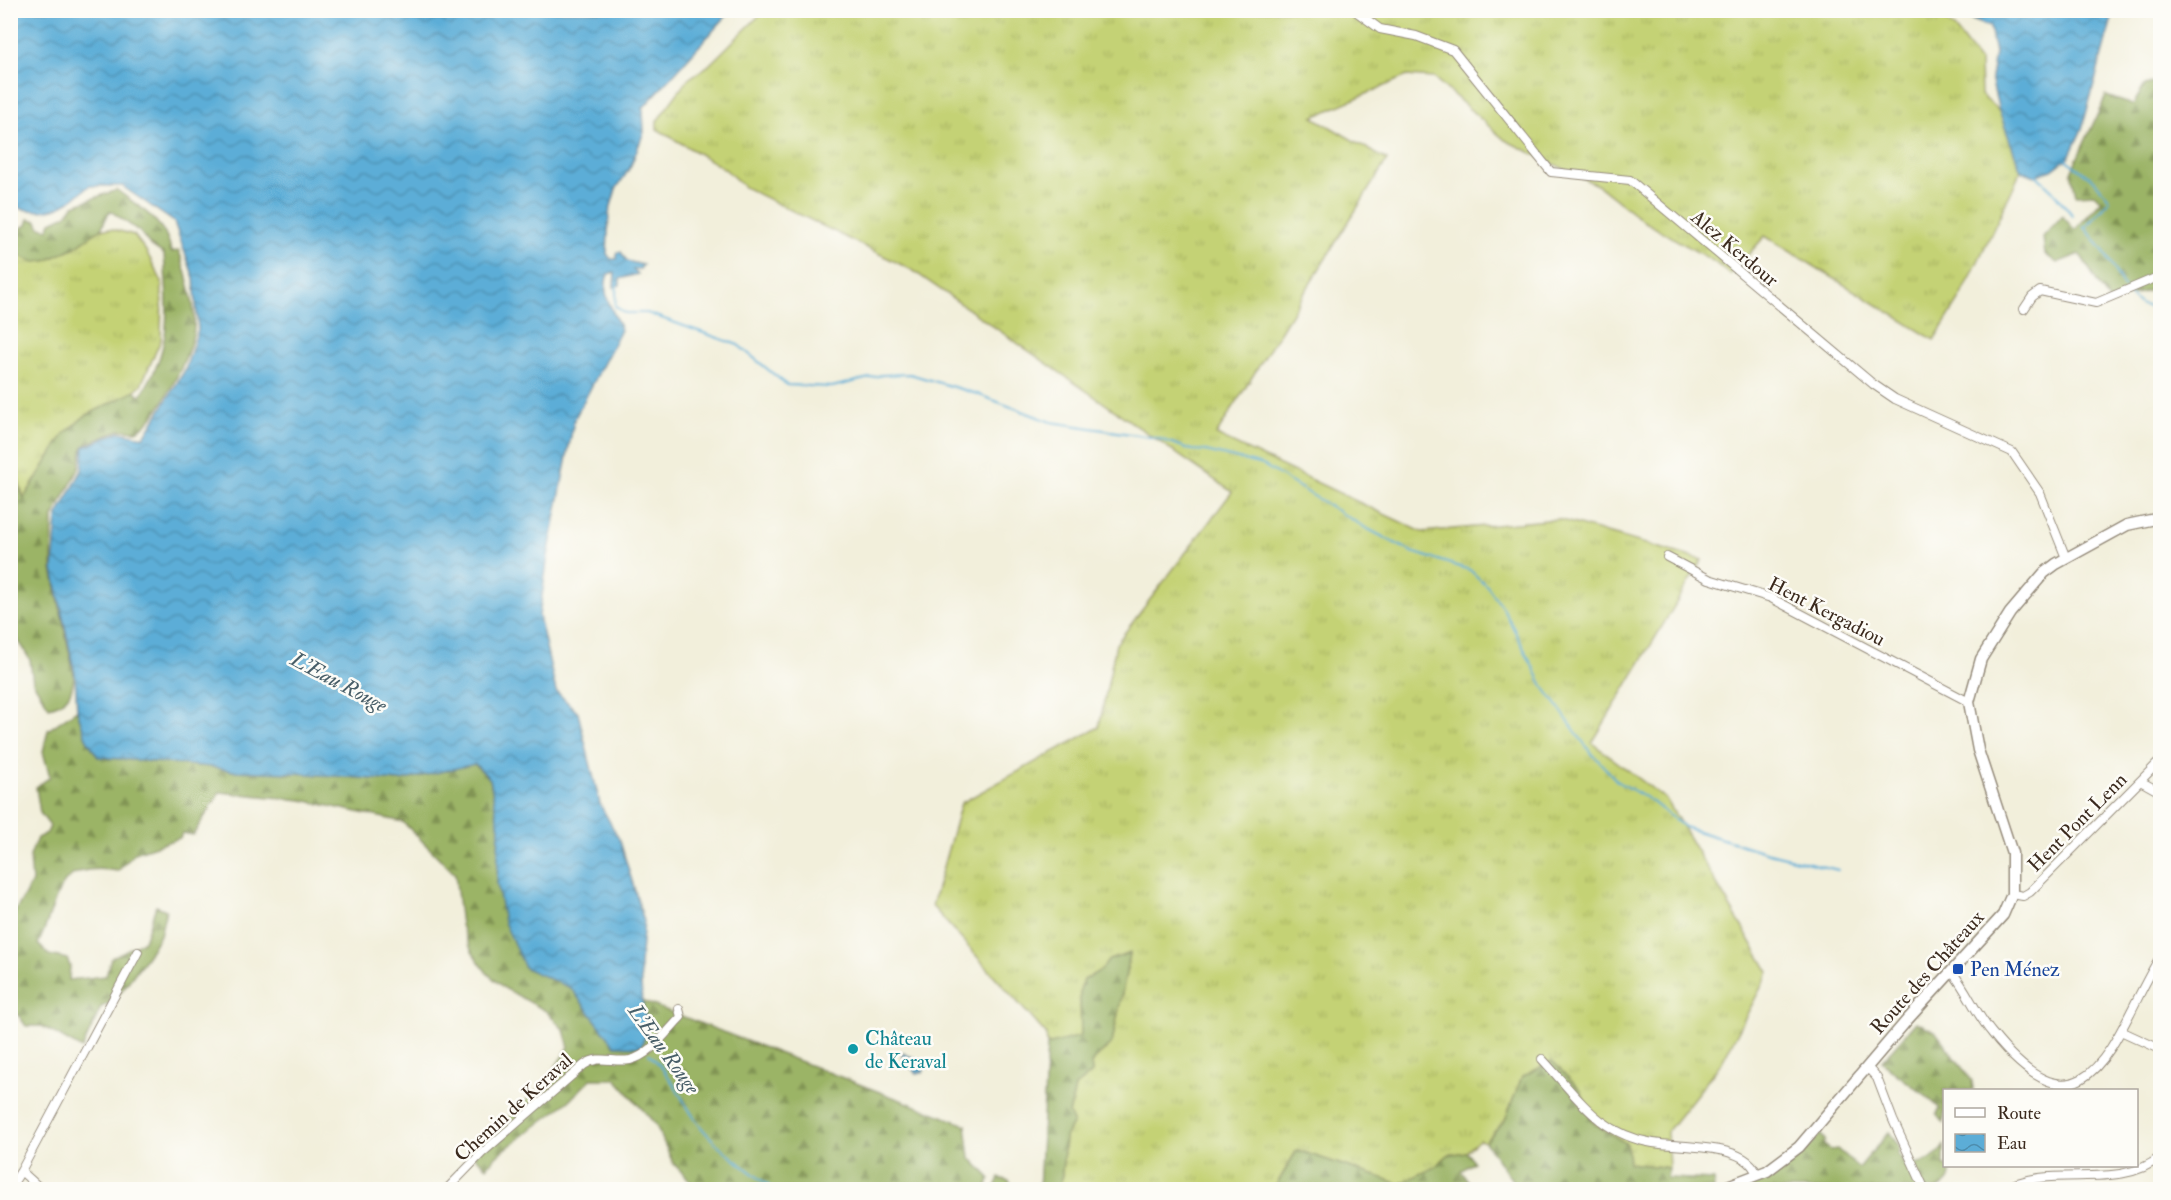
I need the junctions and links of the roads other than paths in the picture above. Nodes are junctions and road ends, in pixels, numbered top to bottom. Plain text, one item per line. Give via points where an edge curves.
1 (1354, 10) edge
2 (2160, 276) edge
3 (2024, 309) dead end
4 (2160, 518) edge
5 (1667, 557) dead end
6 (2066, 558) junction
7 (1969, 702) junction
8 (2160, 761) edge
9 (2142, 782) junction
10 (2160, 792) edge
11 (2012, 894) junction
12 (138, 952) dead end
13 (2160, 957) edge
14 (1952, 972) junction
15 (679, 1009) dead end
16 (2123, 1032) junction
17 (2160, 1049) edge
18 (1542, 1059) dead end
19 (1867, 1066) junction
20 (2160, 1159) edge
21 (21, 1171) junction
22 (1758, 1175) junction
23 (12, 1185) edge
24 (42, 1190) edge
25 (446, 1190) edge
26 (1717, 1190) edge
27 (1925, 1190) edge
28 (2003, 1190) edge

1 - 6 street, Alez Kerdour via 1380,28 1453,50 1551,172 1630,180 1873,384 1895,399 2012,452 2040,493
2 - 3 street via 2089,303 2040,291
4 - 6 street, Route des Châteaux via 2127,525
5 - 7 street, Hent Kergadiou via 1709,579 1771,598
6 - 7 street, Route des Châteaux via 2044,573 1998,631 1981,659
7 - 11 street, Route des Châteaux via 1978,750 2012,853
8 - 9 street, Hent Pont Lenn
9 - 10 street
9 - 11 street, Hent Pont Lenn via 2027,895
11 - 14 street, Route des Châteaux via 1995,926
12 - 21 street
13 - 16 street
14 - 16 street via 2006,1050 2047,1081 2063,1083 2085,1076 2108,1055
14 - 19 street, Route des Châteaux
15 - 25 street, Chemin de Keraval via 681,1017 641,1055 628,1060 590,1061 490,1145
16 - 17 street
18 - 22 street via 1593,1117 1619,1134 1652,1143 1735,1154 1749,1161
19 - 22 street, Route des Châteaux via 1799,1147
19 - 27 street via 1877,1078
20 - 28 street via 2128,1172 2037,1179
21 - 23 street
21 - 24 street
22 - 26 street, Route des Châteaux

